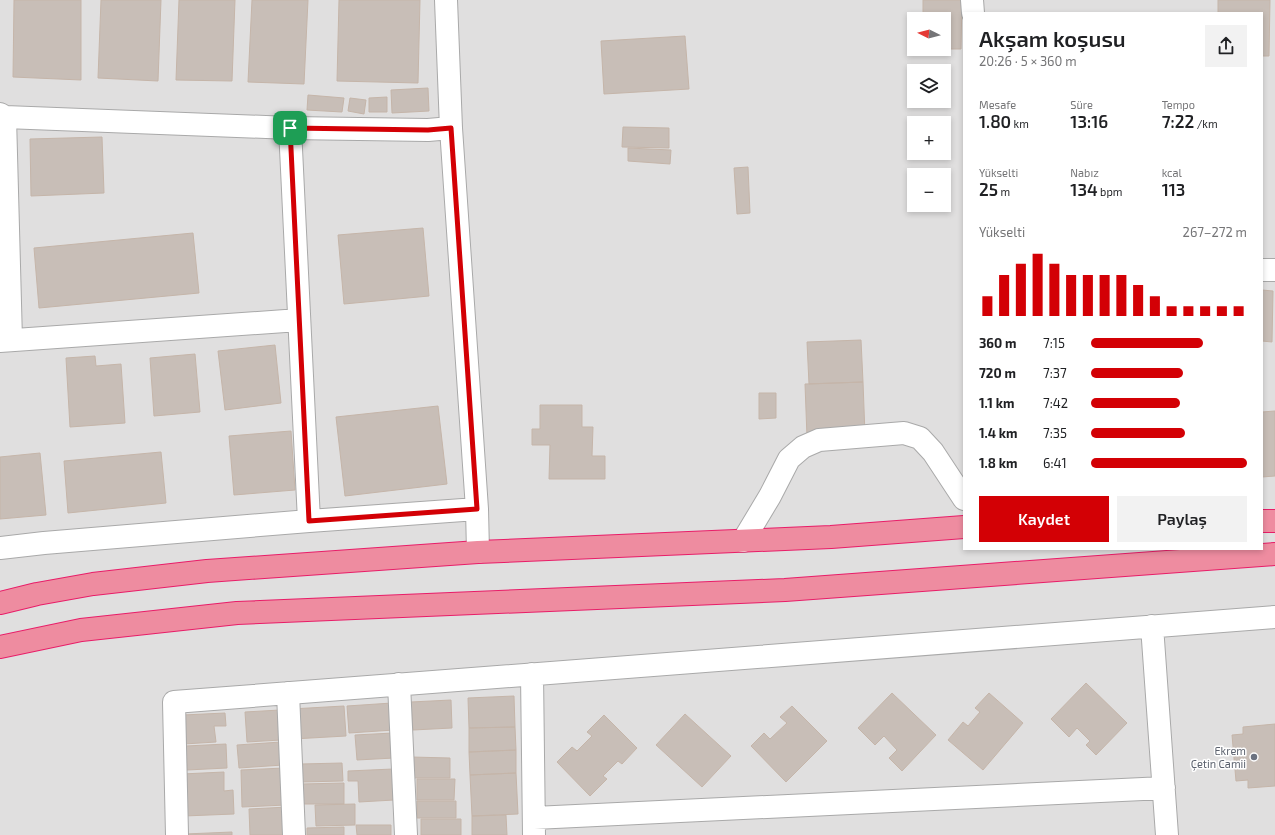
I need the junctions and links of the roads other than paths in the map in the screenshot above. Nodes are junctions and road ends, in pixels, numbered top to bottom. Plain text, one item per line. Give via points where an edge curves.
1 (446, 0) edge
2 (972, 0) edge
3 (973, 12) edge
4 (2, 115) edge
5 (290, 128) junction
6 (451, 128) junction
7 (1263, 270) edge
8 (1275, 270) edge
9 (299, 320) junction
10 (5, 340) edge
11 (963, 498) edge
12 (477, 509) junction
13 (309, 521) junction
14 (1263, 521) edge
15 (1275, 521) edge
16 (963, 527) edge
17 (743, 541) junction
18 (0, 548) edge
19 (478, 552) junction
20 (1275, 554) edge
21 (0, 603) edge
22 (1275, 617) edge
23 (1152, 626) junction
24 (0, 647) edge
25 (532, 674) junction
26 (399, 684) junction
27 (288, 693) junction
28 (1164, 788) junction
29 (534, 827) edge
30 (177, 835) edge
31 (294, 835) edge
32 (406, 835) edge
33 (1167, 835) edge

1 - 6 street
2 - 3 street
4 - 5 street
4 - 10 street
5 - 6 street
5 - 9 street
6 - 12 street
7 - 8 street
9 - 10 street
9 - 13 street
11 - 17 street via 920,438 904,433 819,440 803,446 789,459
12 - 13 street
12 - 19 street
13 - 18 street via 44,542
14 - 15 highway
16 - 17 highway
17 - 19 highway
19 - 21 highway via 200,572 93,584
20 - 24 highway via 785,590 237,613 80,630
22 - 23 street
23 - 25 street
23 - 28 street
25 - 26 street
25 - 29 street
26 - 27 street
26 - 32 street
27 - 30 street via 174,702
27 - 31 street
28 - 29 street
28 - 33 street

